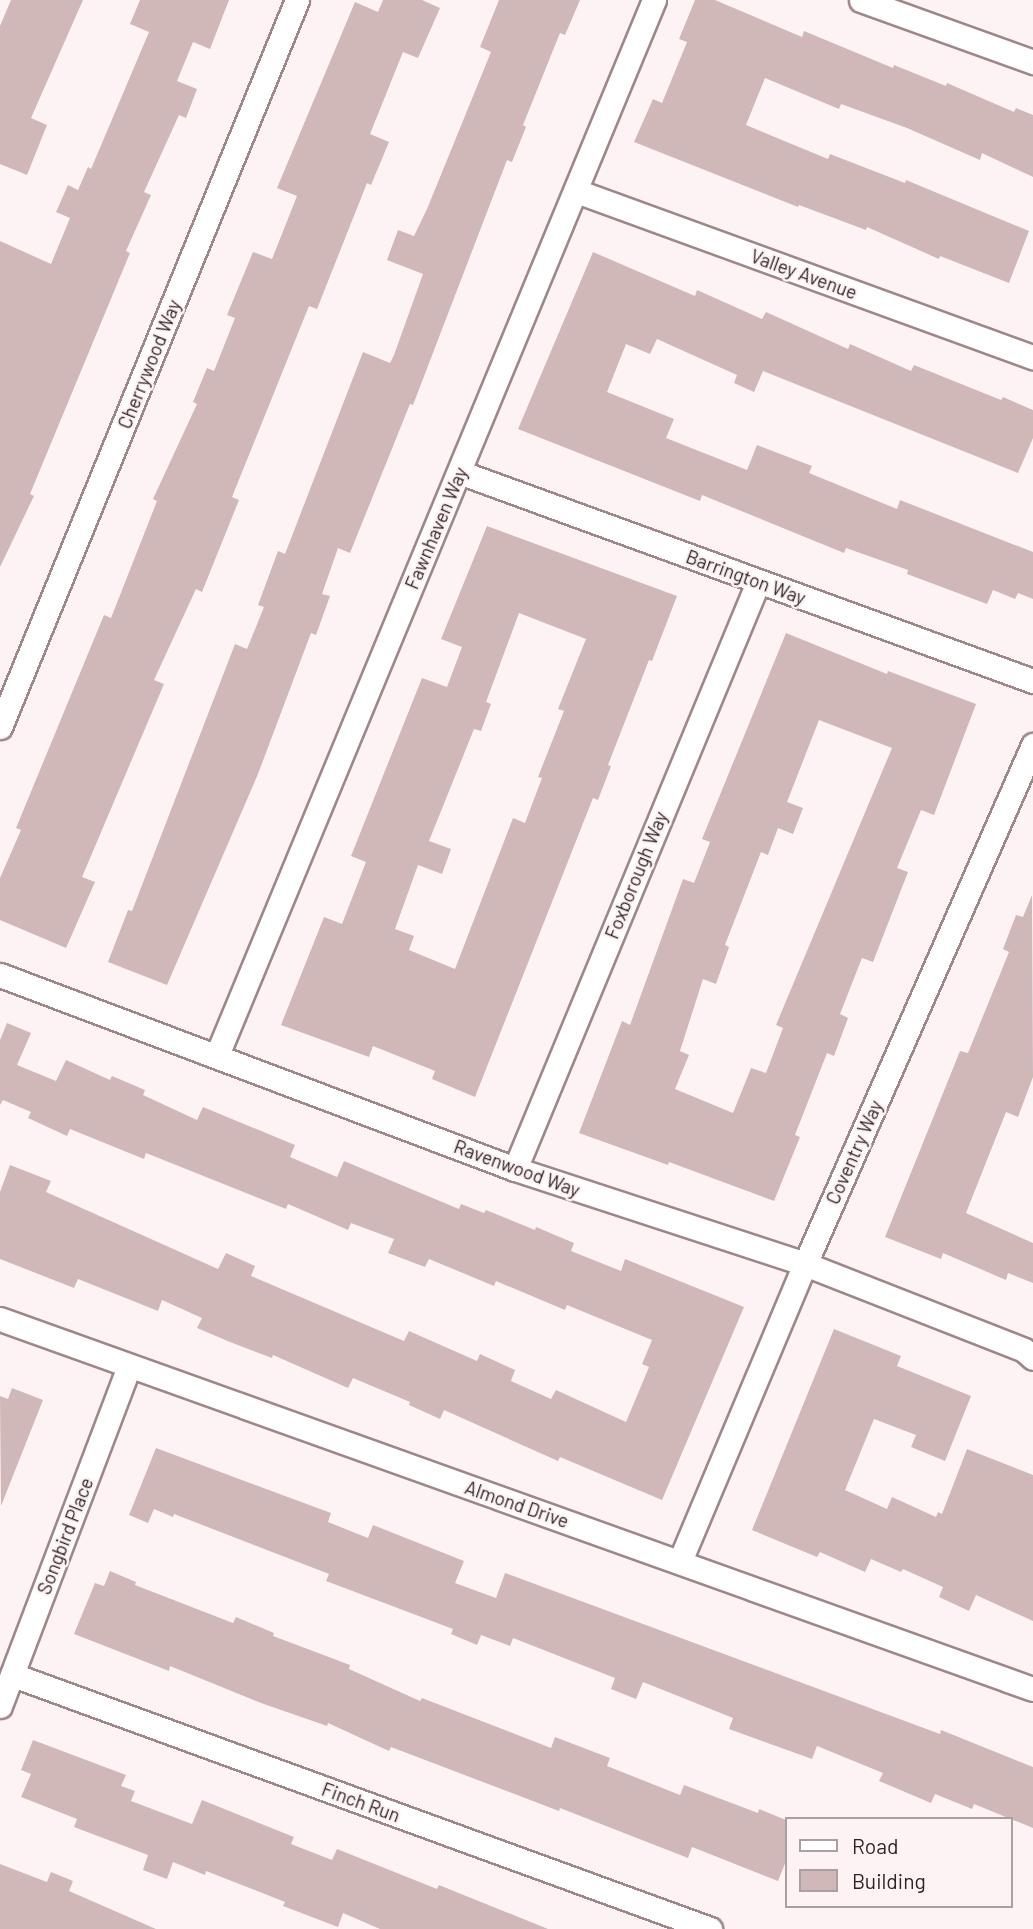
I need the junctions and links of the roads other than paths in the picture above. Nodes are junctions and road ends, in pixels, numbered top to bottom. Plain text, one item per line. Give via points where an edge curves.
1 (298, 0) edge
2 (654, 0) edge
3 (861, 0) edge
4 (1033, 62) edge
5 (576, 191) junction
6 (1033, 356) edge
7 (459, 472) junction
8 (758, 582) junction
9 (1033, 681) edge
10 (0, 727) edge
11 (1033, 745) edge
12 (0, 975) edge
13 (217, 1055) junction
14 (515, 1169) junction
15 (805, 1264) junction
16 (0, 1319) edge
17 (1033, 1358) edge
18 (129, 1367) junction
19 (680, 1561) junction
20 (13, 1675) junction
21 (1033, 1689) edge
22 (0, 1706) edge
23 (710, 1929) edge

1 - 10 street, Cherrywood Way
2 - 5 street, Fawnhaven Way
3 - 4 street
5 - 6 street, Valley Avenue
5 - 7 street, Fawnhaven Way
7 - 8 street, Barrington Way
7 - 13 street, Fawnhaven Way
8 - 9 street, Barrington Way
8 - 14 street, Foxborough Way
11 - 15 street, Coventry Way
12 - 13 street, Ravenwood Way
13 - 14 street, Ravenwood Way
14 - 15 street, Ravenwood Way
15 - 17 street, Ravenwood Way via 1024,1350
15 - 19 street, Coventry Way
16 - 18 street, Almond Drive
18 - 19 street, Almond Drive
18 - 20 street, Songbird Place
19 - 21 street, Almond Drive
20 - 22 street, Songbird Place
20 - 23 street, Finch Run

